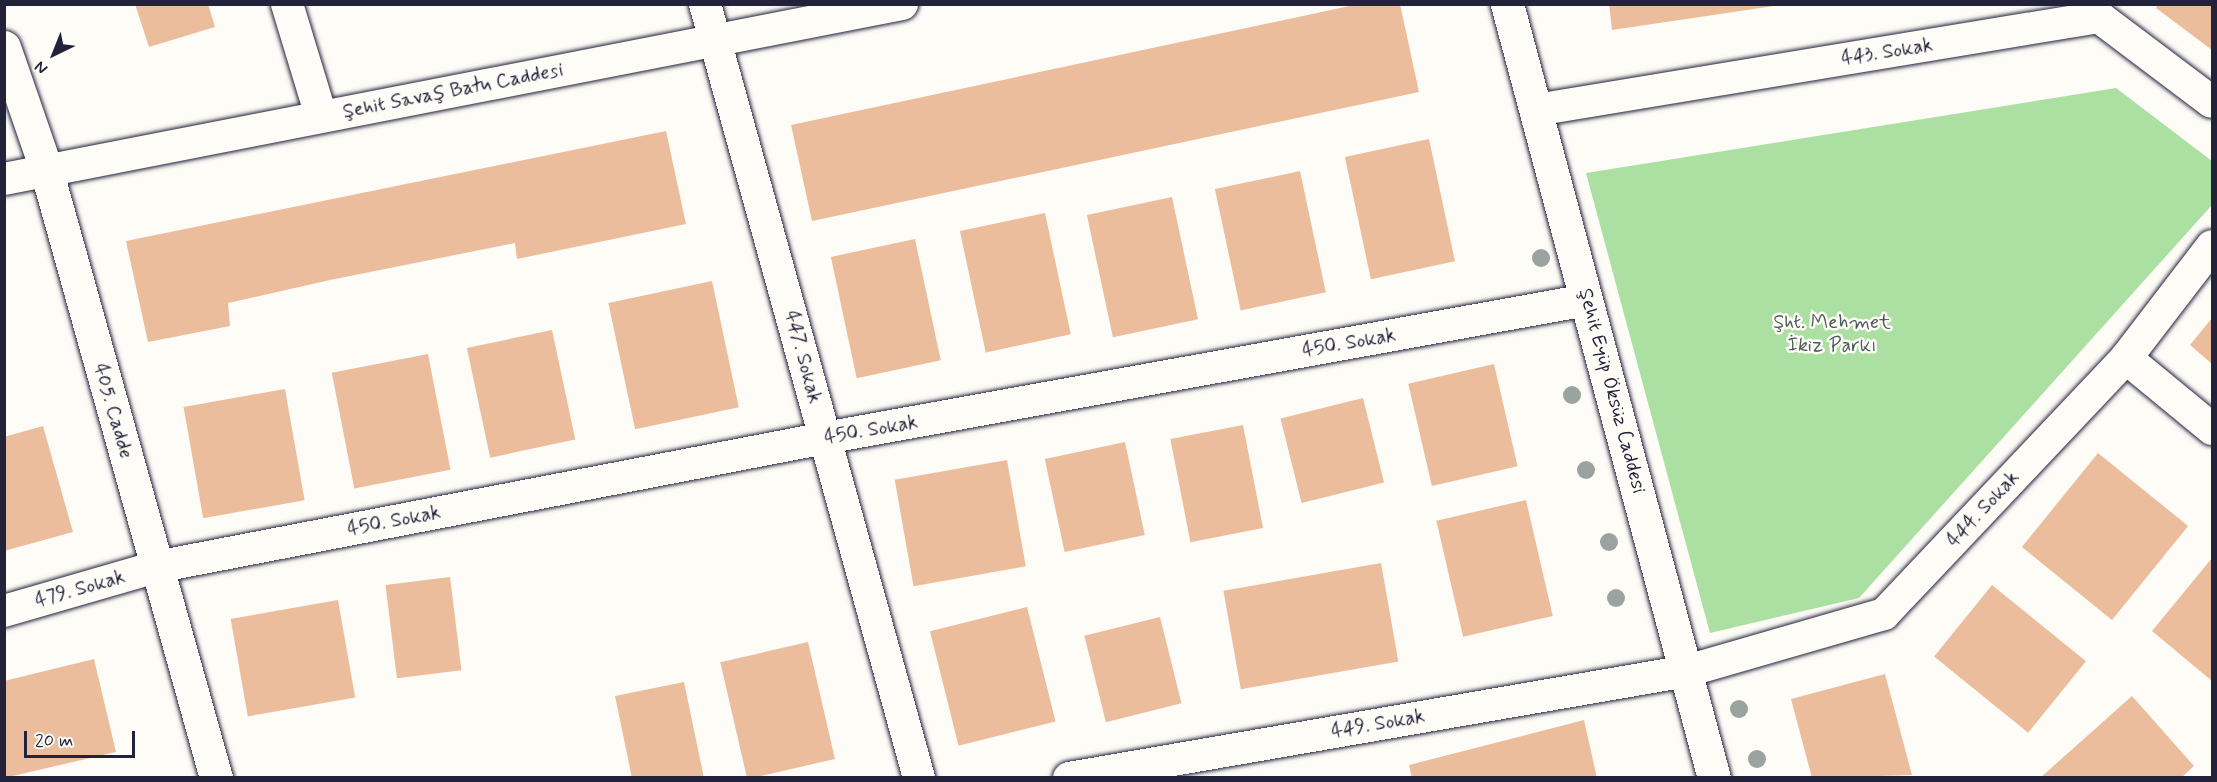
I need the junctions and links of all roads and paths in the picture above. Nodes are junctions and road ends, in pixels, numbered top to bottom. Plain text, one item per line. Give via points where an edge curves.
1 (287, 4) edge
2 (705, 4) edge
3 (902, 4) edge
4 (1507, 4) edge
5 (715, 40) junction
6 (4, 47) edge
7 (2212, 102) edge
8 (1536, 110) junction
9 (321, 116) junction
10 (46, 169) junction
11 (4, 179) edge
12 (2212, 246) edge
13 (1587, 300) junction
14 (2126, 358) junction
15 (2212, 429) edge
16 (825, 438) junction
17 (156, 567) junction
18 (4, 611) edge
19 (1688, 671) junction
20 (216, 777) edge
21 (919, 777) edge
22 (1069, 777) edge
23 (1714, 777) edge

1 - 9 street
2 - 5 street, 447. Sokak
3 - 5 street, Şehit Savaş Batu Caddesi
4 - 8 street, Şehit Eyüp Öksüz Caddesi
5 - 9 street, Şehit Savaş Batu Caddesi
5 - 16 street, 447. Sokak
6 - 10 street, 405. Cadde
7 - 8 street, 443. Sokak via 2099,17
8 - 13 street, Şehit Eyüp Öksüz Caddesi
9 - 10 street, Şehit Savaş Batu Caddesi
10 - 11 street, Şehit Savaş Batu Caddesi
10 - 17 street, 405. Cadde
12 - 14 street, 444. Sokak
13 - 16 street, 450. Sokak
13 - 19 street, Şehit Eyüp Öksüz Caddesi
14 - 15 street
14 - 19 street, 444. Sokak via 1884,614
16 - 17 street, 450. Sokak
16 - 21 street, 447. Sokak
17 - 18 street, 479. Sokak
17 - 20 street, 405. Cadde
19 - 22 street, 449. Sokak
19 - 23 street, Şehit Eyüp Öksüz Caddesi

